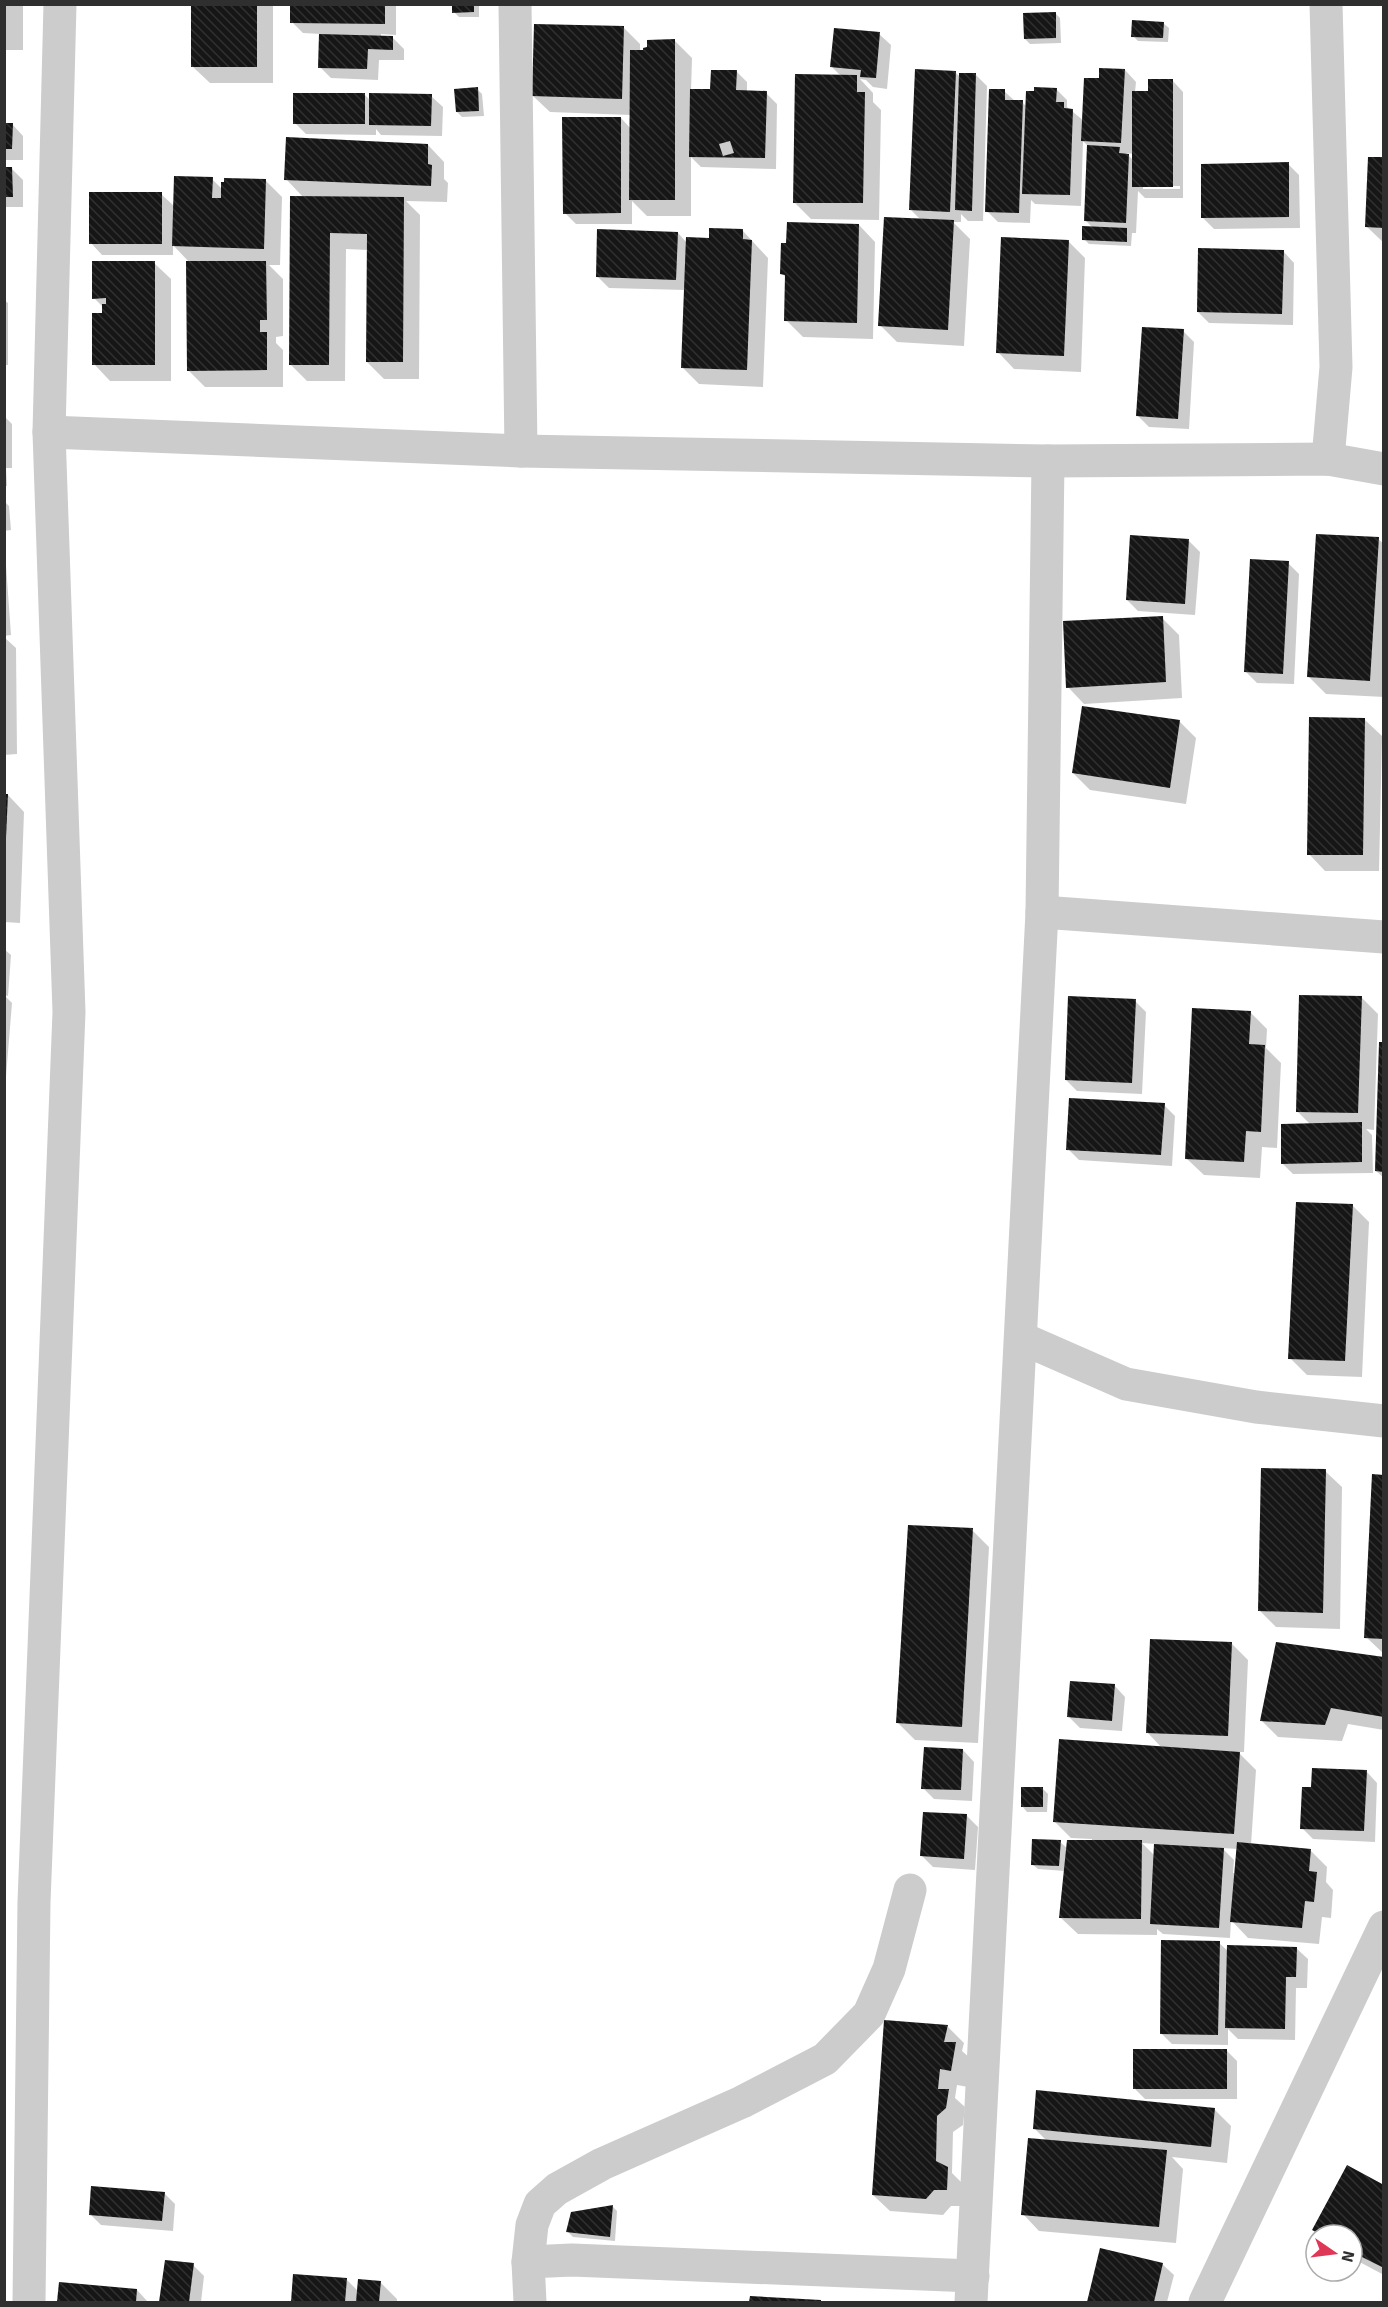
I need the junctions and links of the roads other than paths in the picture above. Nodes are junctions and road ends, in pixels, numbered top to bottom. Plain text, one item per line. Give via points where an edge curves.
1 (60, 4) edge
2 (515, 4) edge
3 (1326, 4) edge
4 (49, 432) junction
5 (521, 451) junction
6 (1328, 459) junction
7 (1048, 461) junction
8 (1383, 469) edge
9 (1042, 912) junction
10 (1383, 937) edge
11 (1021, 1338) junction
12 (1383, 1421) edge
13 (910, 1890) dead end
14 (1383, 1927) edge
15 (528, 2262) junction
16 (972, 2289) edge
17 (29, 2302) edge
18 (530, 2302) edge
19 (1204, 2302) edge

1 - 4 street
2 - 5 street
3 - 6 street via 1336,367
4 - 5 street
4 - 17 street via 69,1012 34,1902
5 - 7 street
6 - 7 street
6 - 8 street
7 - 9 street
9 - 10 street
9 - 11 street
11 - 12 street via 1126,1384 1256,1407
11 - 16 street
13 - 15 street via 889,1969 869,2014 825,2059 557,2189 540,2204 532,2225
14 - 19 street
15 - 16 street via 572,2260
15 - 18 street

